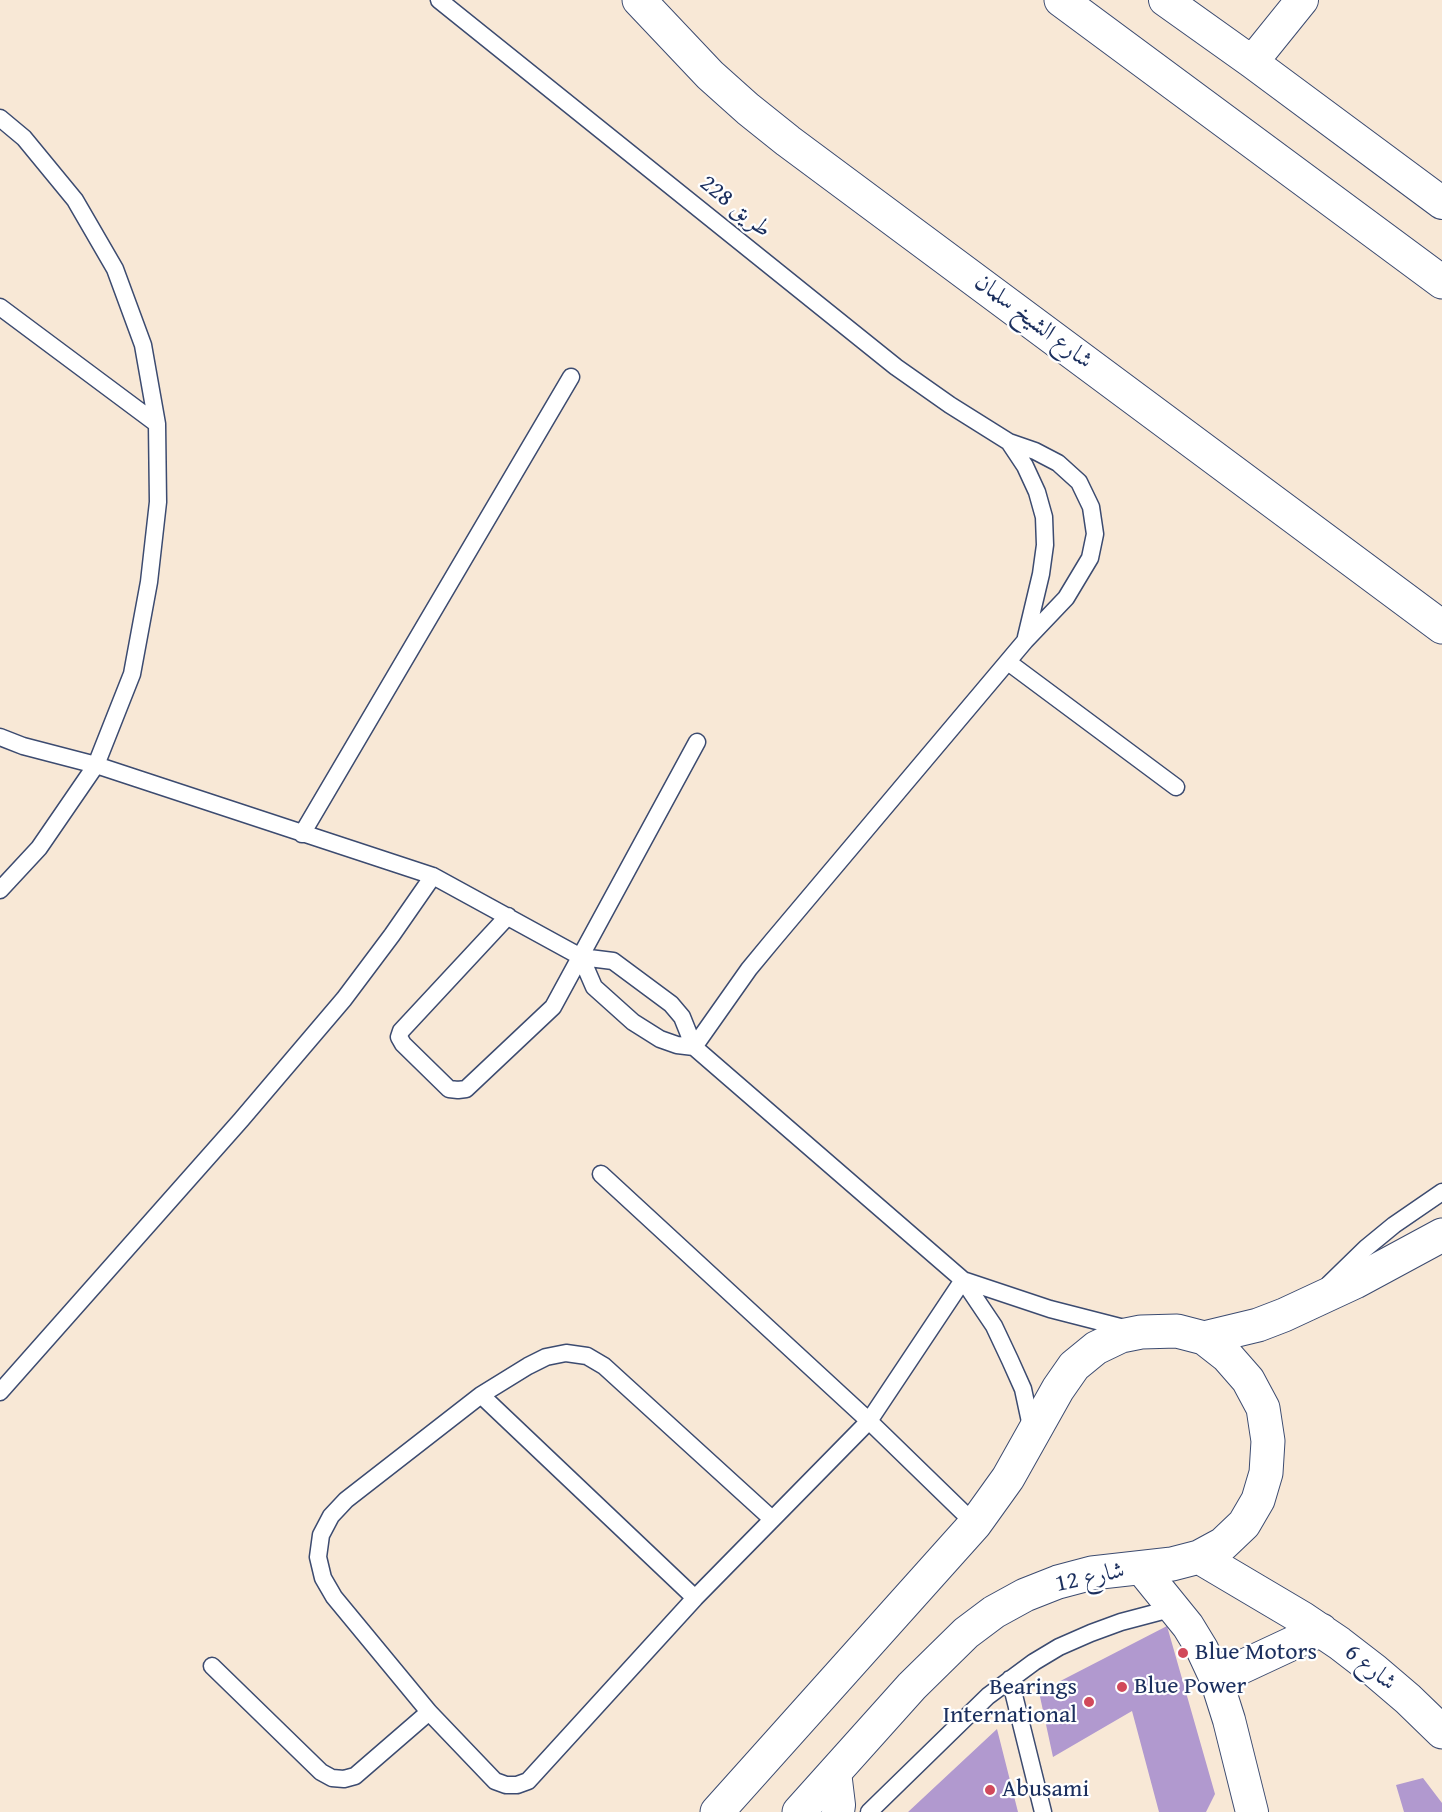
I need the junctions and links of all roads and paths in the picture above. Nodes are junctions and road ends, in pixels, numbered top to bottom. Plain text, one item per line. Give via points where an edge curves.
1 (439, 0) edge
2 (639, 0) edge
3 (1061, 0) edge
4 (1165, 0) edge
5 (1302, 0) edge
6 (1252, 62) junction
7 (0, 118) edge
8 (1442, 203) edge
9 (1442, 282) edge
10 (0, 307) edge
11 (571, 377) dead end
12 (157, 424) junction
13 (1009, 442) junction
14 (1442, 627) edge
15 (1025, 641) junction
16 (1008, 662) junction
17 (0, 738) edge
18 (698, 742) dead end
19 (96, 765) junction
20 (1176, 787) dead end
21 (302, 834) junction
22 (433, 876) junction
23 (0, 890) edge
24 (508, 916) junction
25 (581, 957) junction
26 (694, 1047) junction
27 (601, 1174) dead end
28 (1442, 1192) edge
29 (1442, 1235) edge
30 (963, 1280) junction
31 (1309, 1304) junction
32 (1141, 1332) junction
33 (1204, 1338) junction
34 (0, 1392) edge
35 (481, 1395) junction
36 (870, 1421) junction
37 (1032, 1434) junction
38 (771, 1519) junction
39 (975, 1524) junction
40 (1199, 1557) junction
41 (1141, 1568) junction
42 (695, 1598) junction
43 (1174, 1608) junction
44 (1321, 1630) junction
45 (212, 1666) dead end
46 (1010, 1679) junction
47 (1216, 1679) junction
48 (429, 1712) junction
49 (1442, 1732) edge
50 (835, 1772) junction
51 (717, 1812) edge
52 (799, 1812) edge
53 (838, 1812) edge
54 (869, 1812) edge
55 (1043, 1812) edge
56 (1252, 1812) edge

1 - 13 lane, طريق 228 via 896,367
2 - 14 street, شارع الشيخ سلمان via 710,75 788,141
3 - 9 street
4 - 6 street
5 - 6 street
6 - 8 street
7 - 12 lane via 24,138 75,200 115,269 143,345
10 - 12 lane
11 - 21 lane
12 - 19 lane via 158,502 149,582 132,674
13 - 15 lane via 1025,466 1044,517 1041,574
13 - 15 lane via 1058,463 1079,482 1091,507 1095,534 1090,558 1078,580
15 - 16 lane
16 - 20 lane
16 - 26 lane via 749,969
17 - 19 lane
18 - 25 lane
19 - 21 lane
19 - 23 lane via 39,848
21 - 22 lane
22 - 24 lane
22 - 34 lane via 337,1008
24 - 25 lane
24 - 25 lane via 399,1037 449,1089 466,1089 553,1007
25 - 26 lane via 594,987 633,1022 660,1039
25 - 26 lane via 613,961 658,993 682,1017
26 - 30 lane
27 - 36 lane
28 - 31 lane via 1366,1248
29 - 31 street, شارع 12
30 - 32 lane via 1050,1309
30 - 36 lane
30 - 37 lane via 994,1326 1023,1389
31 - 33 street, شارع 12 via 1258,1324
32 - 33 street, شارع 12 via 1177,1330
32 - 37 street, شارع 12 via 1096,1348 1074,1366
33 - 40 street, شارع 12 via 1248,1380 1263,1408 1268,1441 1266,1473 1258,1500 1244,1524 1223,1544
35 - 38 lane via 546,1357 566,1353 587,1356 604,1366
35 - 42 lane
35 - 48 lane via 346,1500 321,1535 318,1557 323,1578 334,1597
36 - 38 lane
36 - 39 lane
37 - 39 street, شارع 12 via 1008,1478
38 - 42 lane
39 - 51 street, شارع 12
40 - 41 street, شارع 12
40 - 44 street, شارع 6
41 - 43 street
41 - 50 street, شارع 12 via 1092,1573 1058,1582 994,1612 966,1633 912,1686
42 - 48 lane via 528,1781 517,1785 495,1781
43 - 46 lane via 1091,1633 1042,1657
43 - 47 street via 1202,1649
44 - 47 street
44 - 49 street, شارع 6 via 1374,1670
45 - 48 lane via 321,1772 332,1778 356,1776
46 - 54 lane
46 - 55 lane
47 - 56 street
50 - 52 street, شارع 12
50 - 53 street

